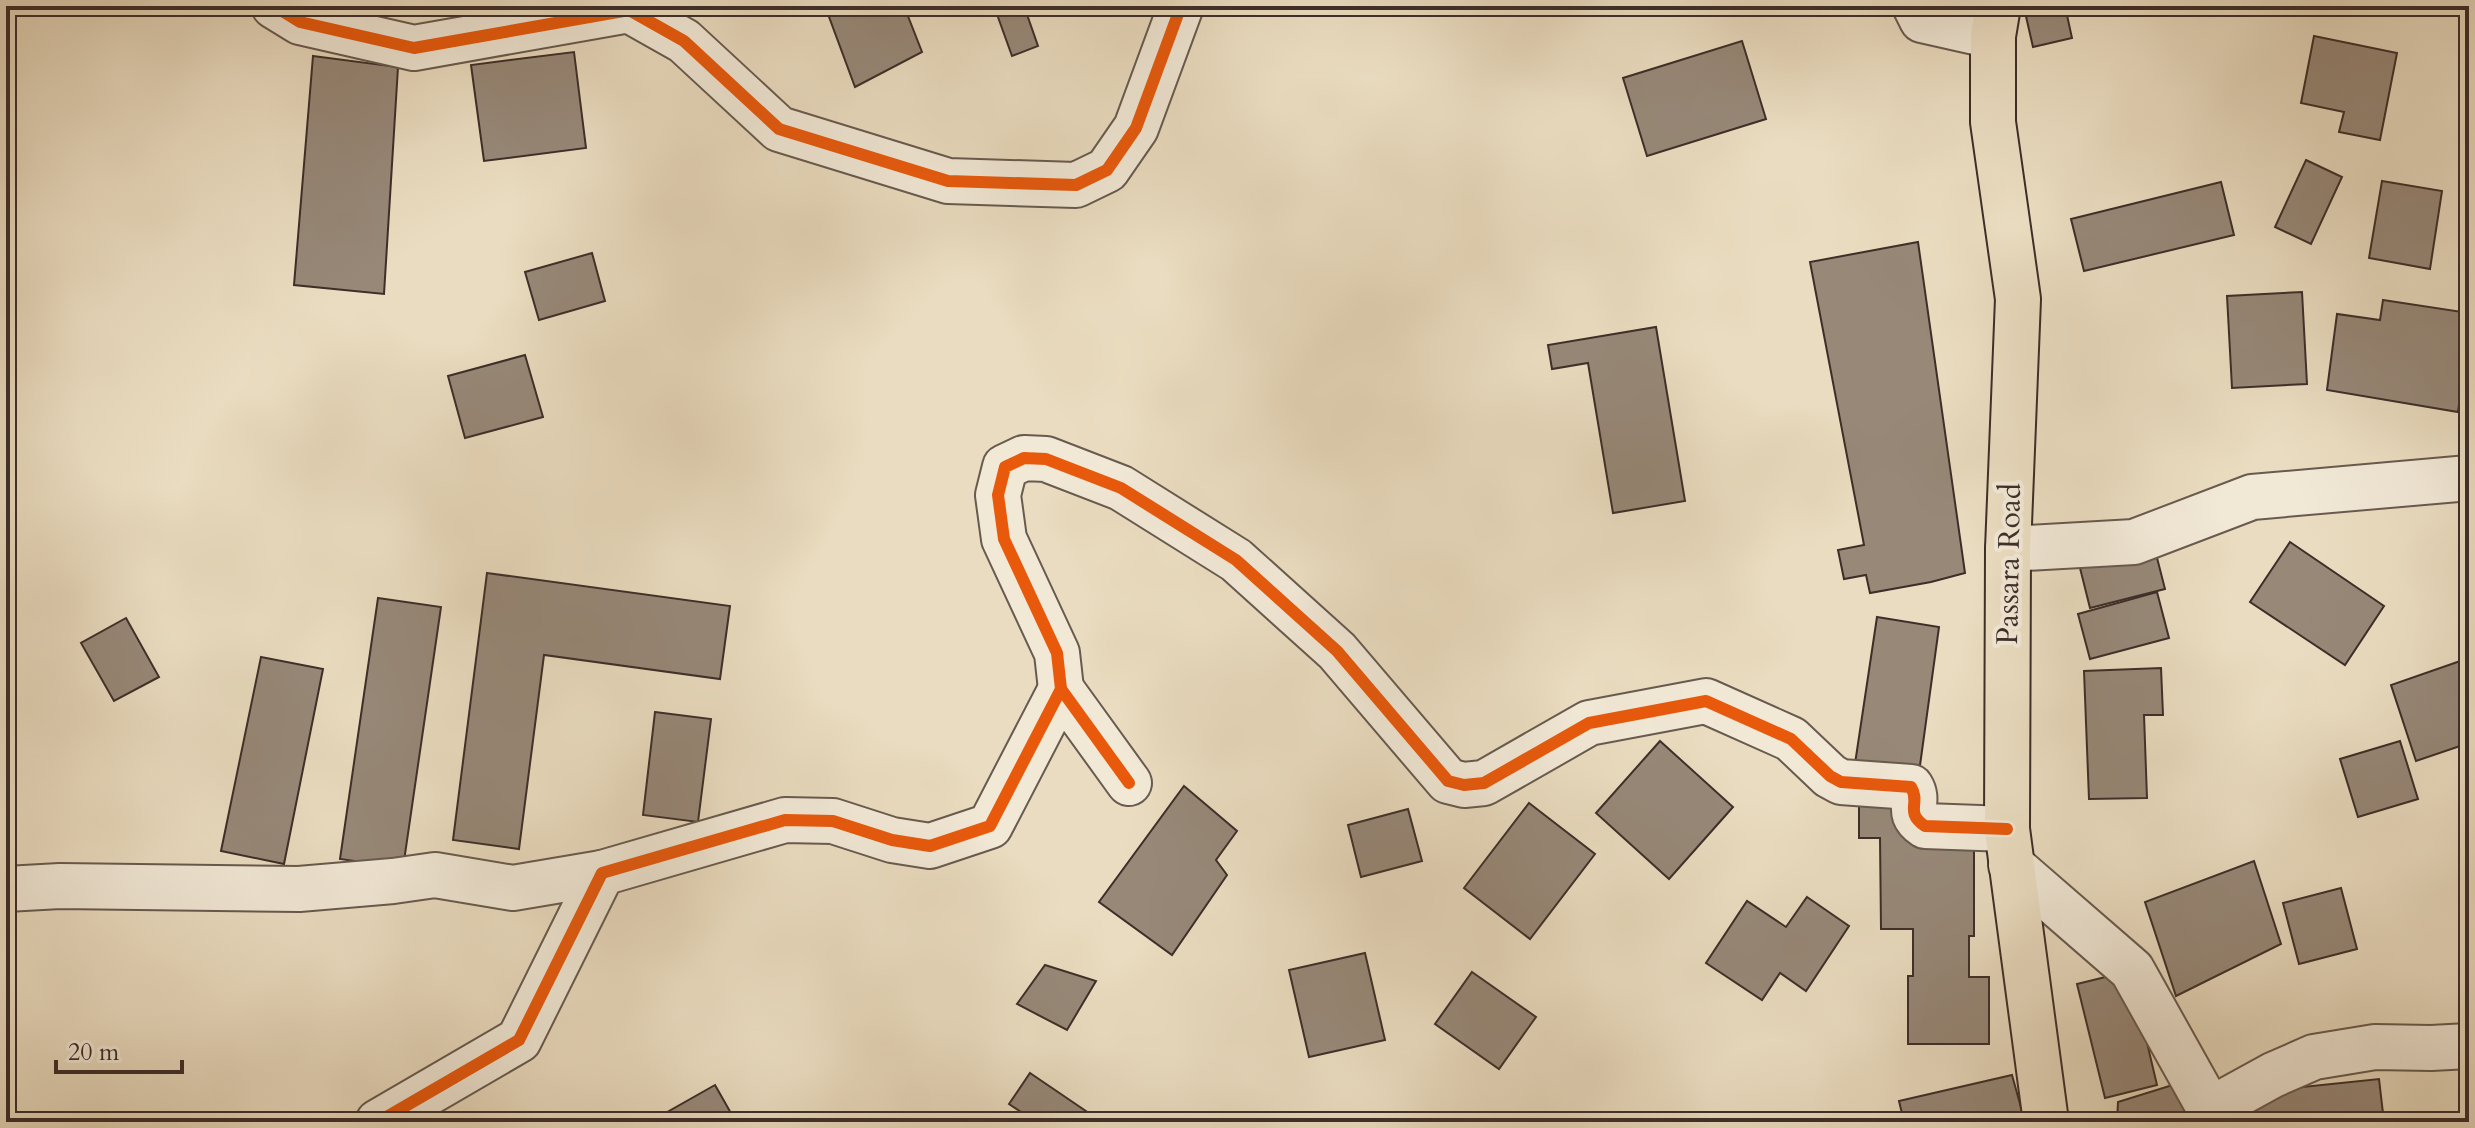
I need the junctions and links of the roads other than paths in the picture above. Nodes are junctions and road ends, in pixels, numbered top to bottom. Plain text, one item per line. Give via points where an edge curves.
1 (274, 6) edge
2 (1181, 6) edge
3 (1915, 6) edge
4 (1995, 21) edge
5 (2469, 478) edge
6 (2008, 549) junction
7 (1061, 689) junction
8 (1129, 783) dead end
9 (2009, 847) junction
10 (602, 873) junction
11 (6, 889) edge
12 (2469, 1046) edge
13 (2214, 1116) edge
14 (378, 1122) edge
15 (2046, 1122) edge

1 - 2 street via 300,22 414,48 629,10 684,41 779,129 948,181 1076,185 1107,170 1136,128
3 - 4 street via 1922,20
4 - 6 highway, Passara Road via 1993,122 2018,299
5 - 6 street via 2252,497 2134,542
6 - 9 highway, Passara Road
7 - 8 street
7 - 9 street via 1057,653 1004,539 998,495 1005,467 1024,458 1046,459 1121,488 1236,560 1337,651 1448,781 1484,783 1589,723 1706,701 1791,739 1841,782 1911,787 1913,812 1925,826
7 - 10 street via 990,826 930,846 833,821 785,820
9 - 13 street via 2132,970
9 - 15 highway, Passara Road
10 - 11 street via 513,888 435,875 299,889
10 - 14 street via 519,1040
12 - 13 street via 2375,1047 2314,1057 2273,1075

